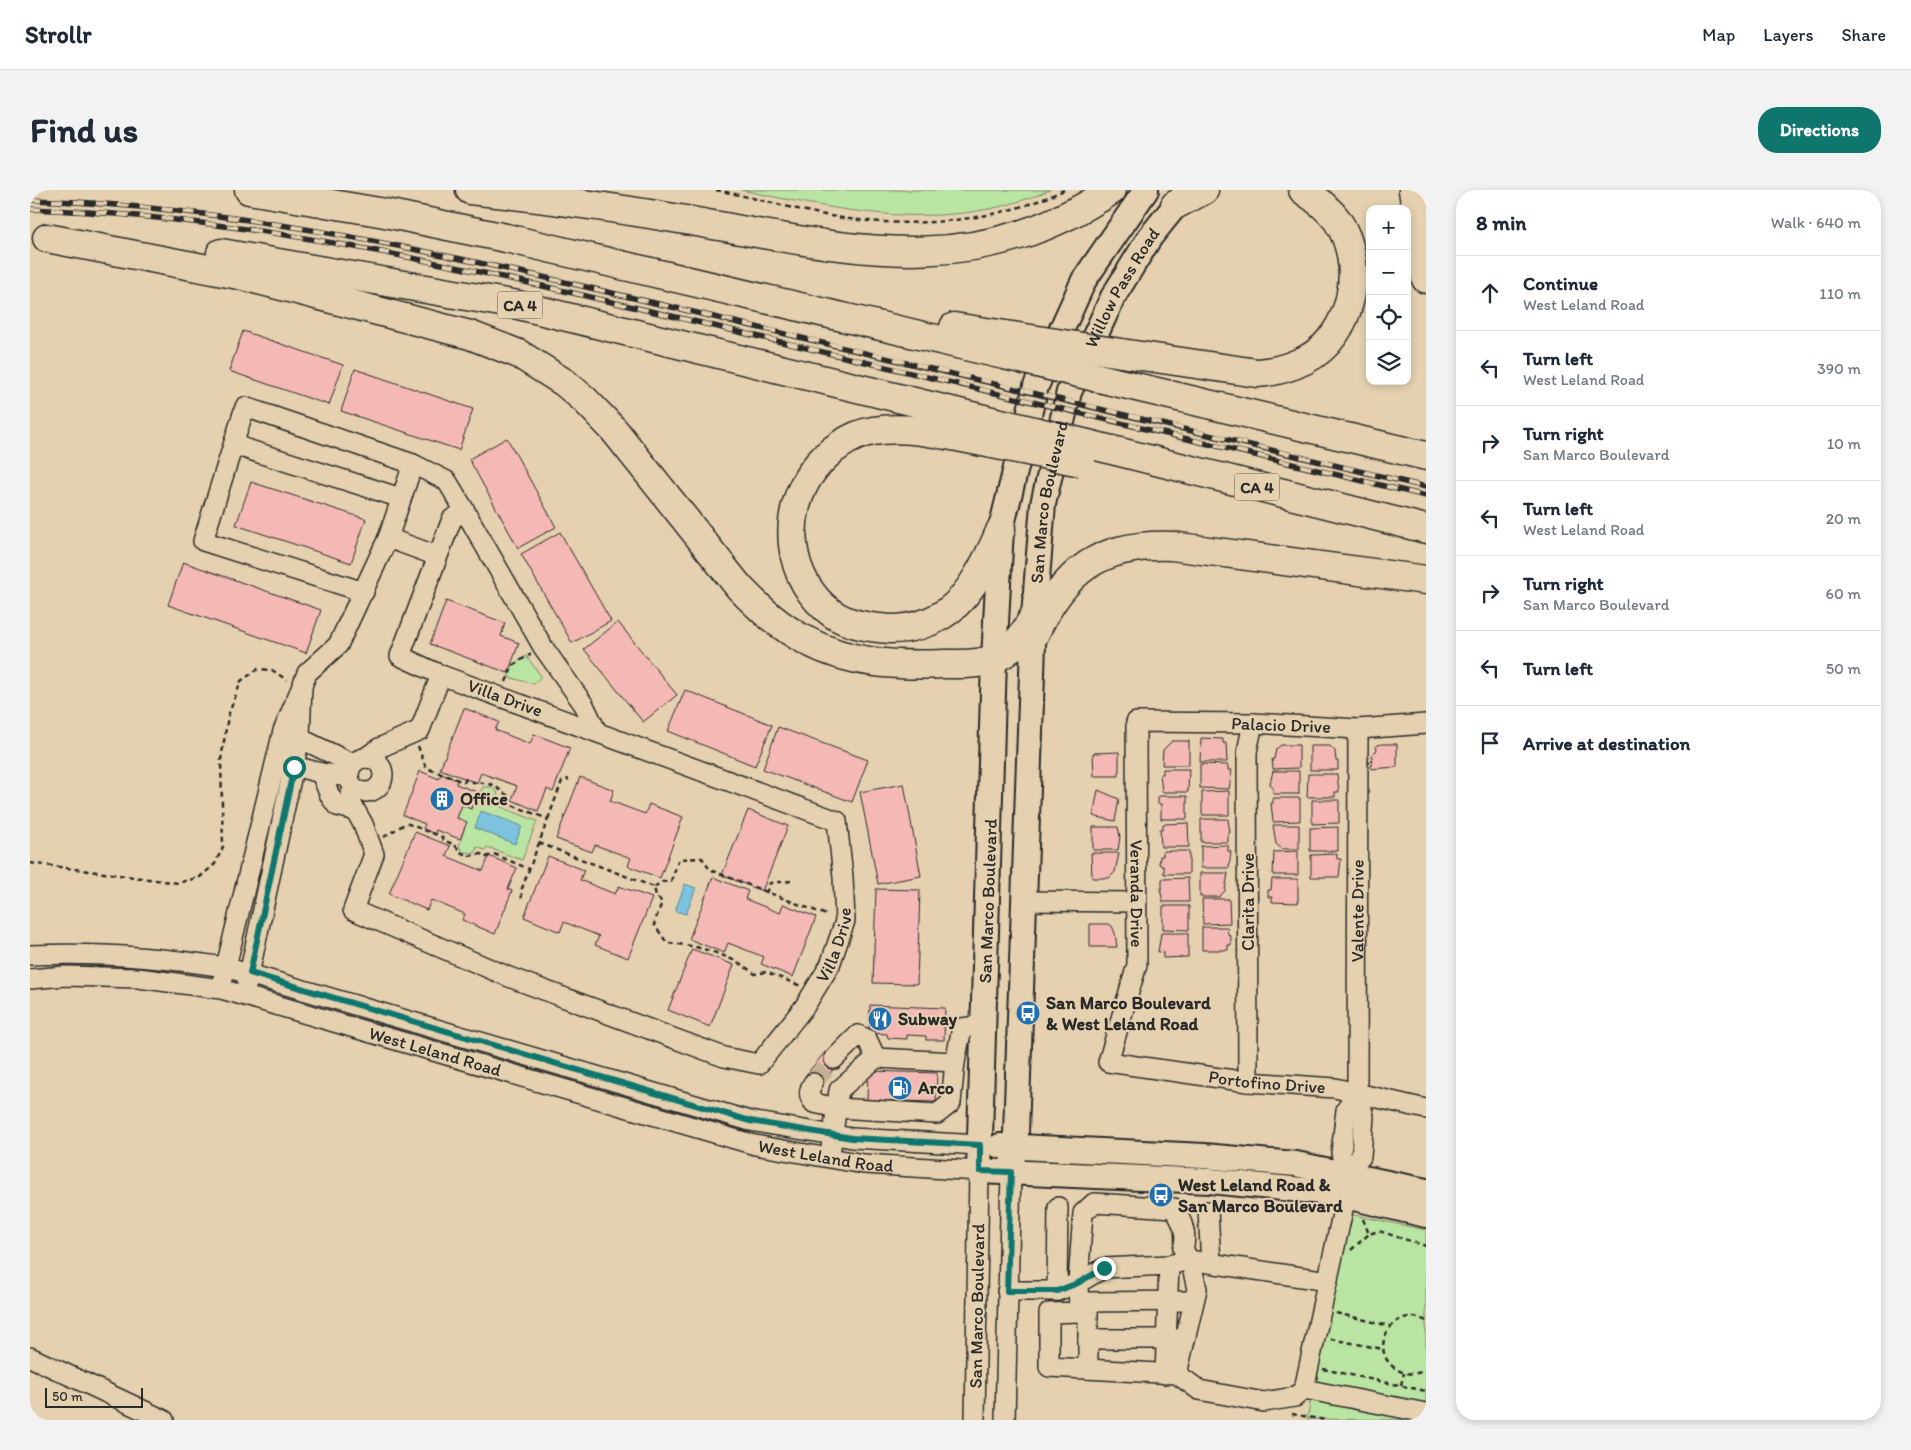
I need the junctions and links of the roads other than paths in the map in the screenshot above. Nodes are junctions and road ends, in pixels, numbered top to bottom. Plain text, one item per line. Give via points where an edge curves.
1 (249, 190) edge
2 (470, 190) edge
3 (1112, 190) edge
4 (1146, 190) edge
5 (1204, 190) edge
6 (1303, 190) edge
7 (1413, 190) edge
8 (1182, 198) edge
9 (38, 238) edge
10 (1426, 279) edge
11 (1008, 345) junction
12 (1036, 386) joint
13 (1069, 392) joint
14 (981, 430) junction
15 (234, 445) junction
16 (1426, 456) edge
17 (413, 464) junction
18 (401, 498) junction
19 (465, 511) junction
20 (1002, 529) junction
21 (1426, 529) edge
22 (388, 538) junction
23 (437, 556) junction
24 (1426, 580) edge
25 (364, 592) junction
26 (1034, 625) junction
27 (994, 659) junction
28 (440, 675) junction
29 (1136, 722) joint
30 (1253, 723) junction
31 (1426, 724) edge
32 (1358, 729) junction
33 (597, 732) junction
34 (292, 734) junction
35 (276, 761) junction
36 (294, 767) junction
37 (321, 773) junction
38 (357, 776) junction
39 (358, 817) junction
40 (1024, 901) junction
41 (1136, 902) junction
42 (30, 955) edge
43 (225, 967) junction
44 (250, 973) junction
45 (30, 978) edge
46 (221, 989) junction
47 (244, 995) junction
48 (984, 1025) junction
49 (876, 1058) junction
50 (834, 1059) tunnel mouth
51 (954, 1062) junction
52 (1108, 1062) joint
53 (1248, 1082) junction
54 (812, 1083) dead end
55 (1018, 1083) junction
56 (1357, 1093) junction
57 (837, 1108) junction
58 (1426, 1109) edge
59 (833, 1136) junction
60 (980, 1145) junction
61 (1014, 1146) junction
62 (1204, 1156) junction
63 (829, 1160) junction
64 (980, 1171) junction
65 (1011, 1172) junction
66 (1346, 1185) junction
67 (1426, 1192) edge
68 (1426, 1200) edge
69 (1058, 1207) dead end
70 (1208, 1211) dead end
71 (1426, 1215) edge
72 (1186, 1255) junction
73 (1211, 1263) junction
74 (1168, 1265) junction
75 (1328, 1280) junction
76 (1078, 1283) junction
77 (1007, 1291) junction
78 (1057, 1291) junction
79 (1168, 1300) junction
80 (1194, 1301) junction
81 (1084, 1312) junction
82 (1088, 1339) junction
83 (1176, 1339) junction
84 (30, 1357) edge
85 (1088, 1369) junction
86 (1171, 1374) junction
87 (1304, 1388) junction
88 (1426, 1413) edge
89 (158, 1419) edge
90 (975, 1420) edge
91 (1005, 1420) edge

1 - 11 highway via 395,214 682,281
2 - 3 highway via 595,205 848,249 918,252 967,248 1012,237 1074,213
4 - 12 main road, Willow Pass Road via 1084,280
5 - 8 highway
6 - 11 highway, bridge via 1337,220 1349,242 1353,266 1352,294 1343,320 1328,342 1306,360 1278,371 1257,373 1121,353
7 - 10 highway
8 - 13 main road, Willow Pass Road via 1150,237 1113,297
9 - 14 highway, CA 4 via 183,247 518,305
9 - 27 highway via 239,275 470,335 511,350 542,367 585,400 614,430 739,587 782,626 808,642 865,661 933,665 971,664
11 - 16 highway, bridge via 1111,380
12 - 20 main road, San Marco Boulevard
13 - 26 main road, San Marco Boulevard via 1043,504
14 - 20 highway via 872,431 840,444 821,460 801,489 792,521 794,556 808,588 834,614 873,628 912,628 949,611 987,562
14 - 21 highway, CA 4, bridge via 1293,496
15 - 17 street via 245,407
15 - 18 street
15 - 25 street via 203,541
17 - 18 street
17 - 19 street via 447,481
18 - 22 street
19 - 23 street via 452,519
19 - 33 street via 543,647 584,705
20 - 27 main road, San Marco Boulevard
22 - 23 street
22 - 25 street
23 - 28 street, Villa Drive via 400,656
24 - 26 highway via 1148,545 1125,548 1087,564 1070,577
25 - 34 street via 338,645 307,673
26 - 27 highway via 1020,641
26 - 40 main road, San Marco Boulevard
27 - 48 main road, San Marco Boulevard
28 - 33 street, Villa Drive
28 - 38 street via 420,730 379,748
29 - 30 street, Palacio Drive
29 - 41 street, Veranda Drive
30 - 32 street, Palacio Drive
30 - 53 street, Clarita Drive via 1247,752
31 - 32 street, Palacio Drive
32 - 56 street, Valente Drive
33 - 39 street, Villa Drive via 837,821 844,877 845,921 830,965 805,1006 758,1064 724,1057 509,977 353,910 374,854
34 - 35 street
34 - 36 street
34 - 38 street
35 - 36 street
35 - 43 street
36 - 37 street
36 - 44 street
37 - 38 street
37 - 39 street via 337,806
38 - 39 street, Villa Drive via 350,801
40 - 41 street
40 - 55 main road, San Marco Boulevard
41 - 52 street, Veranda Drive via 1137,965
42 - 43 street, West Leland Road via 152,956
43 - 44 street, West Leland Road
43 - 46 street
44 - 47 street
44 - 59 street, West Leland Road via 750,1121
45 - 46 street, West Leland Road via 138,978
46 - 47 street, West Leland Road
47 - 63 street, West Leland Road via 755,1145
48 - 51 street via 962,1028
48 - 60 main road, San Marco Boulevard
49 - 50 street via 867,1039 858,1035
49 - 51 street
49 - 57 street via 839,1090
51 - 57 street via 951,1103 937,1114
52 - 53 street, Portofino Drive
53 - 56 street, Portofino Drive via 1335,1088
54 - 57 street via 809,1097 814,1104
55 - 61 main road, San Marco Boulevard
55 - 62 main road via 1030,1127 1041,1136 1142,1143
56 - 58 street, Portofino Drive
56 - 66 street, Valente Drive via 1364,1116 1361,1157
57 - 59 street
59 - 60 street, West Leland Road
59 - 63 street
60 - 61 main road, West Leland Road
60 - 64 main road, San Marco Boulevard
61 - 62 main road, West Leland Road
61 - 65 main road, San Marco Boulevard
62 - 66 main road, West Leland Road via 1296,1164
63 - 64 street, West Leland Road
64 - 65 main road, West Leland Road
64 - 90 street, San Marco Boulevard
65 - 66 main road, West Leland Road via 1210,1181 1231,1171
65 - 77 street, San Marco Boulevard
66 - 67 main road, West Leland Road
66 - 68 main road
66 - 71 main road, West Leland Road
66 - 75 street
69 - 78 street
70 - 73 street
72 - 73 street
72 - 74 street
72 - 76 street via 1176,1238 1174,1208 1094,1203 1083,1213
72 - 80 street via 1196,1289
73 - 75 street
74 - 76 street via 1104,1268
74 - 79 street
75 - 87 street via 1332,1309 1316,1335
76 - 78 street
76 - 81 street
77 - 78 street
77 - 91 street, San Marco Boulevard
79 - 80 street
79 - 81 street via 1088,1302
79 - 83 street
80 - 83 street
81 - 82 street
81 - 85 street via 1049,1313 1049,1368
82 - 83 street
82 - 85 street
83 - 86 street
84 - 89 street
85 - 86 street
86 - 87 street via 1199,1390 1264,1402 1295,1397
87 - 88 street

